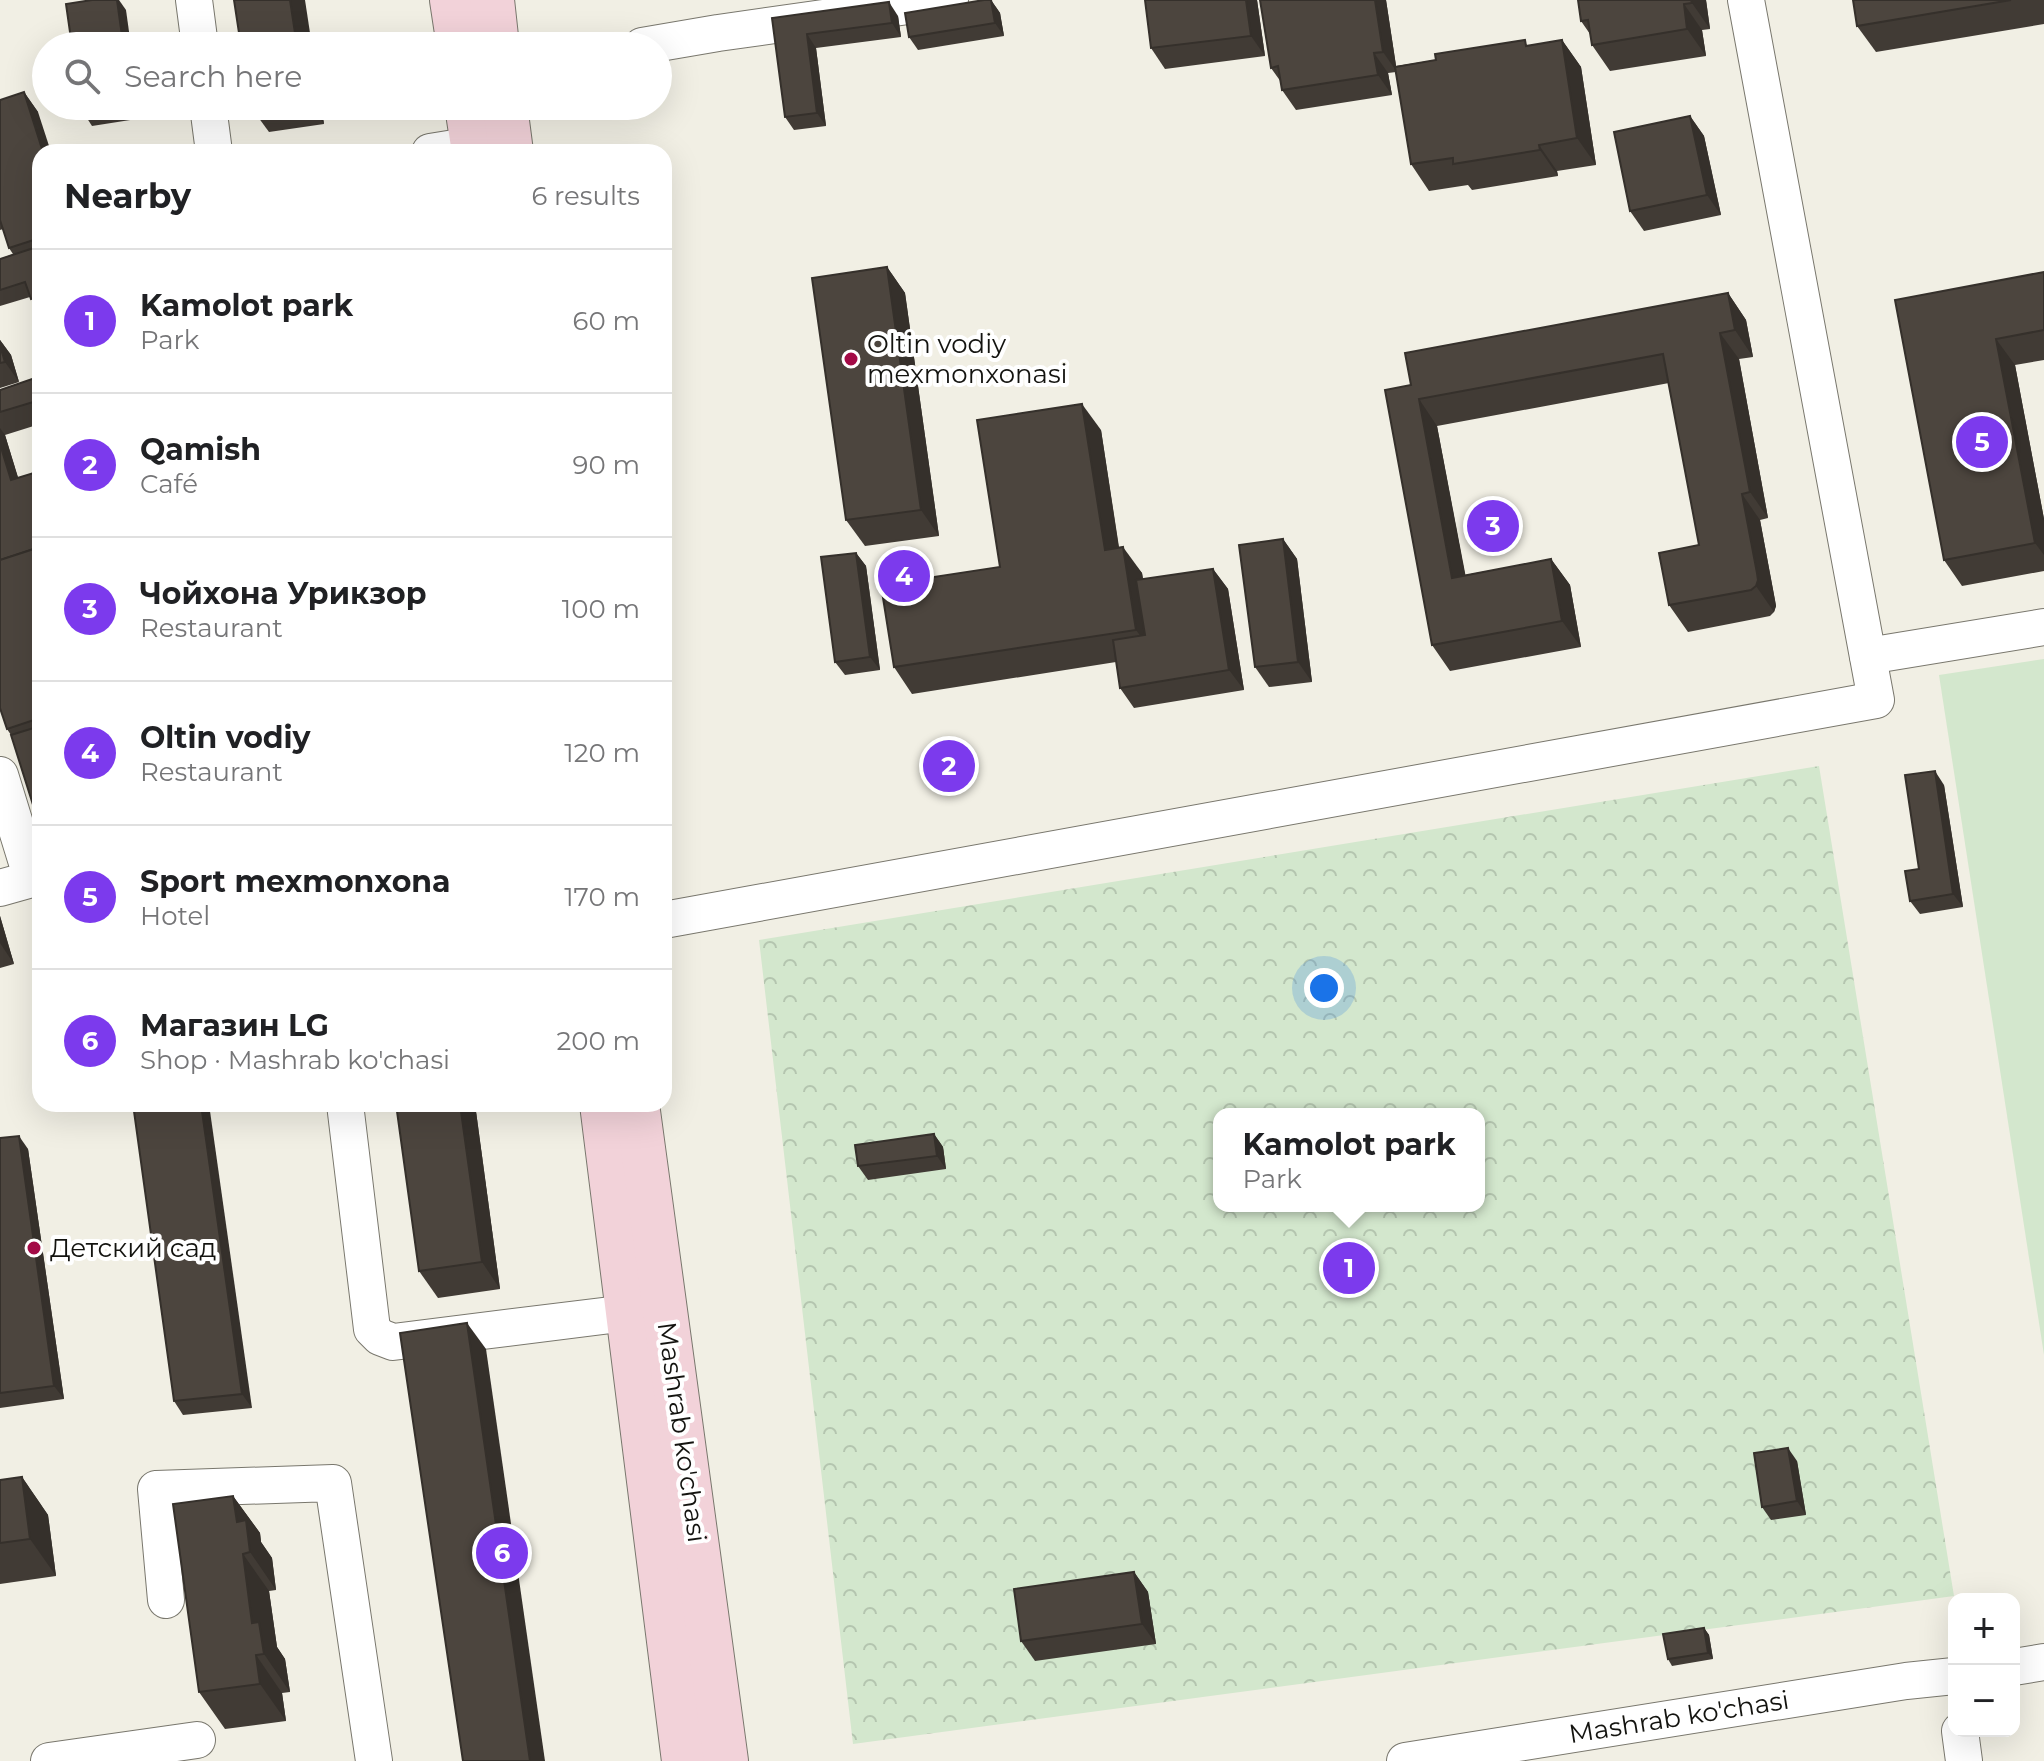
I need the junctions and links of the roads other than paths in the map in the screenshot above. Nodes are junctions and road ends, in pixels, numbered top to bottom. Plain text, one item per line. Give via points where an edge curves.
1 (194, 0) edge
2 (452, 0) edge
3 (492, 0) edge
4 (948, 0) edge
5 (1746, 0) edge
6 (198, 32) edge
7 (457, 32) edge
8 (495, 32) edge
9 (672, 41) edge
10 (210, 120) edge
11 (495, 120) edge
12 (481, 139) edge
13 (213, 144) edge
14 (461, 144) edge
15 (2044, 627) edge
16 (1868, 656) junction
17 (0, 775) edge
18 (22, 888) edge
19 (672, 919) edge
20 (346, 1112) edge
21 (603, 1112) edge
22 (638, 1112) edge
23 (627, 1313) junction
24 (166, 1600) dead end
25 (2044, 1662) edge
26 (2020, 1666) edge
27 (1948, 1680) edge
28 (1961, 1737) edge
29 (197, 1740) dead end
30 (49, 1761) edge
31 (374, 1761) edge
32 (684, 1761) edge
33 (726, 1761) edge
34 (1405, 1761) edge
35 (1964, 1761) edge
36 (1974, 1761) edge

1 - 6 street
2 - 7 main road
3 - 8 main road
4 - 9 street
5 - 16 street
10 - 13 street
11 - 12 main road
12 - 14 street
15 - 16 street
16 - 19 street via 1876,700
17 - 18 street
20 - 23 street via 372,1329 380,1337 393,1342
21 - 23 main road, Mashrab ko'chasi
22 - 33 main road, Mashrab ko'chasi
23 - 32 main road, Mashrab ko'chasi
24 - 31 street via 156,1489 333,1483
25 - 26 street
27 - 34 street, Mashrab ko'chasi via 1906,1681
28 - 35 street
29 - 30 street
35 - 36 street

